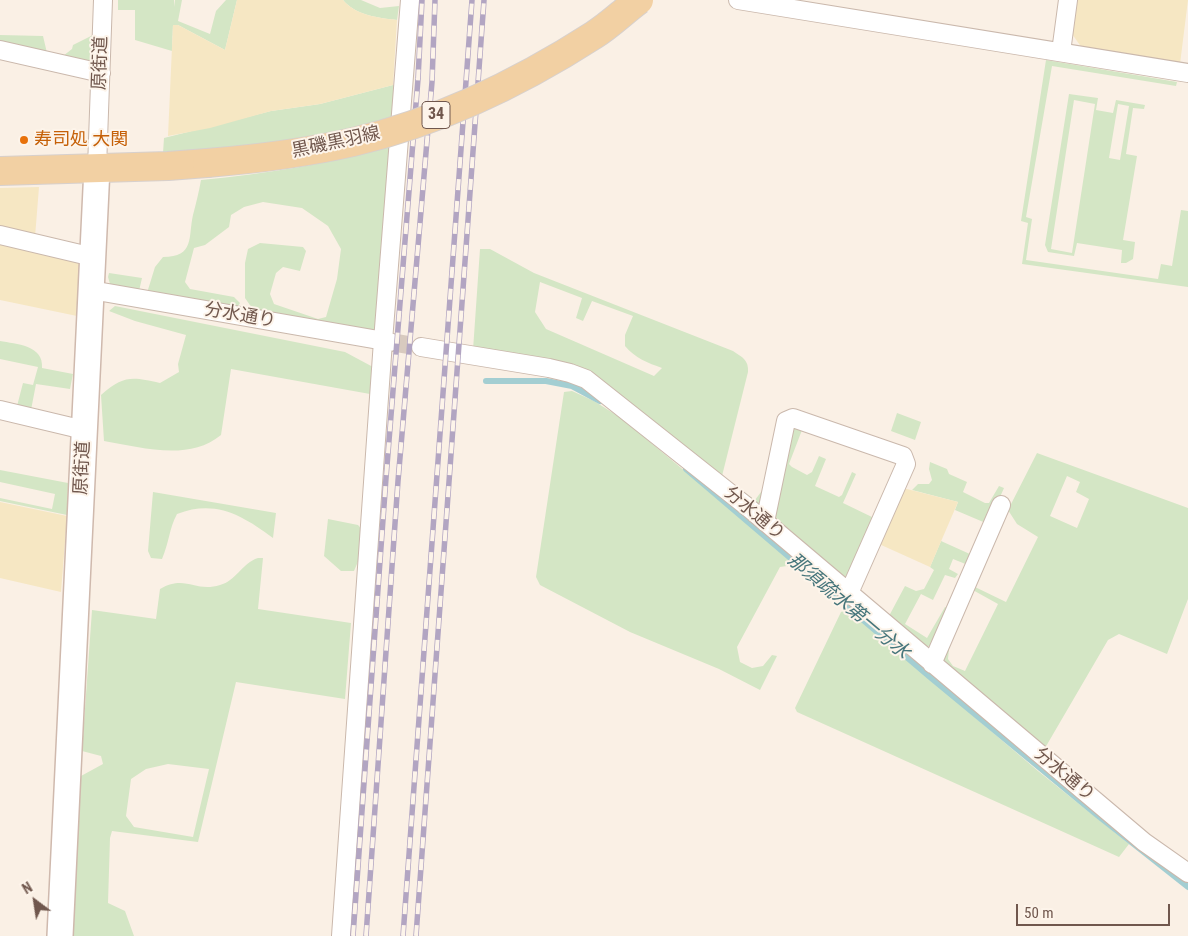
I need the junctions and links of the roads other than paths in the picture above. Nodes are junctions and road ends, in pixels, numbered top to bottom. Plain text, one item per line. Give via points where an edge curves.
1 (104, 0) edge
2 (410, 0) edge
3 (639, 0) edge
4 (738, 0) edge
5 (1068, 0) edge
6 (0, 50) edge
7 (1061, 52) junction
8 (101, 73) junction
9 (1188, 73) edge
10 (97, 168) junction
11 (0, 171) edge
12 (0, 235) edge
13 (93, 257) junction
14 (91, 290) junction
15 (387, 342) junction
16 (422, 347) tunnel mouth
17 (0, 410) edge
18 (84, 430) junction
19 (1001, 505) dead end
20 (764, 522) junction
21 (848, 593) junction
22 (932, 664) junction
23 (1188, 873) edge
24 (60, 936) edge
25 (341, 936) edge

1 - 8 street, 原街道
2 - 15 street
3 - 10 main road, 黒磯黒羽線 / 34, bridge via 596,34 482,96 389,132 316,150 264,158
4 - 7 street
5 - 7 street
6 - 8 street
7 - 9 street
8 - 10 street, 原街道
10 - 11 main road, 黒磯黒羽線 / 34
10 - 13 street, 原街道
12 - 13 street
13 - 14 street, 原街道
14 - 15 street, 分水通り
14 - 18 street, 原街道
15 - 25 street
16 - 20 street, 分水通り via 570,372 586,379
17 - 18 street
18 - 24 street, 原街道
19 - 22 street
20 - 21 street, 分水通り
20 - 21 street via 786,421 792,418 903,456 906,464
21 - 22 street, 分水通り
22 - 23 street, 分水通り via 1144,842

